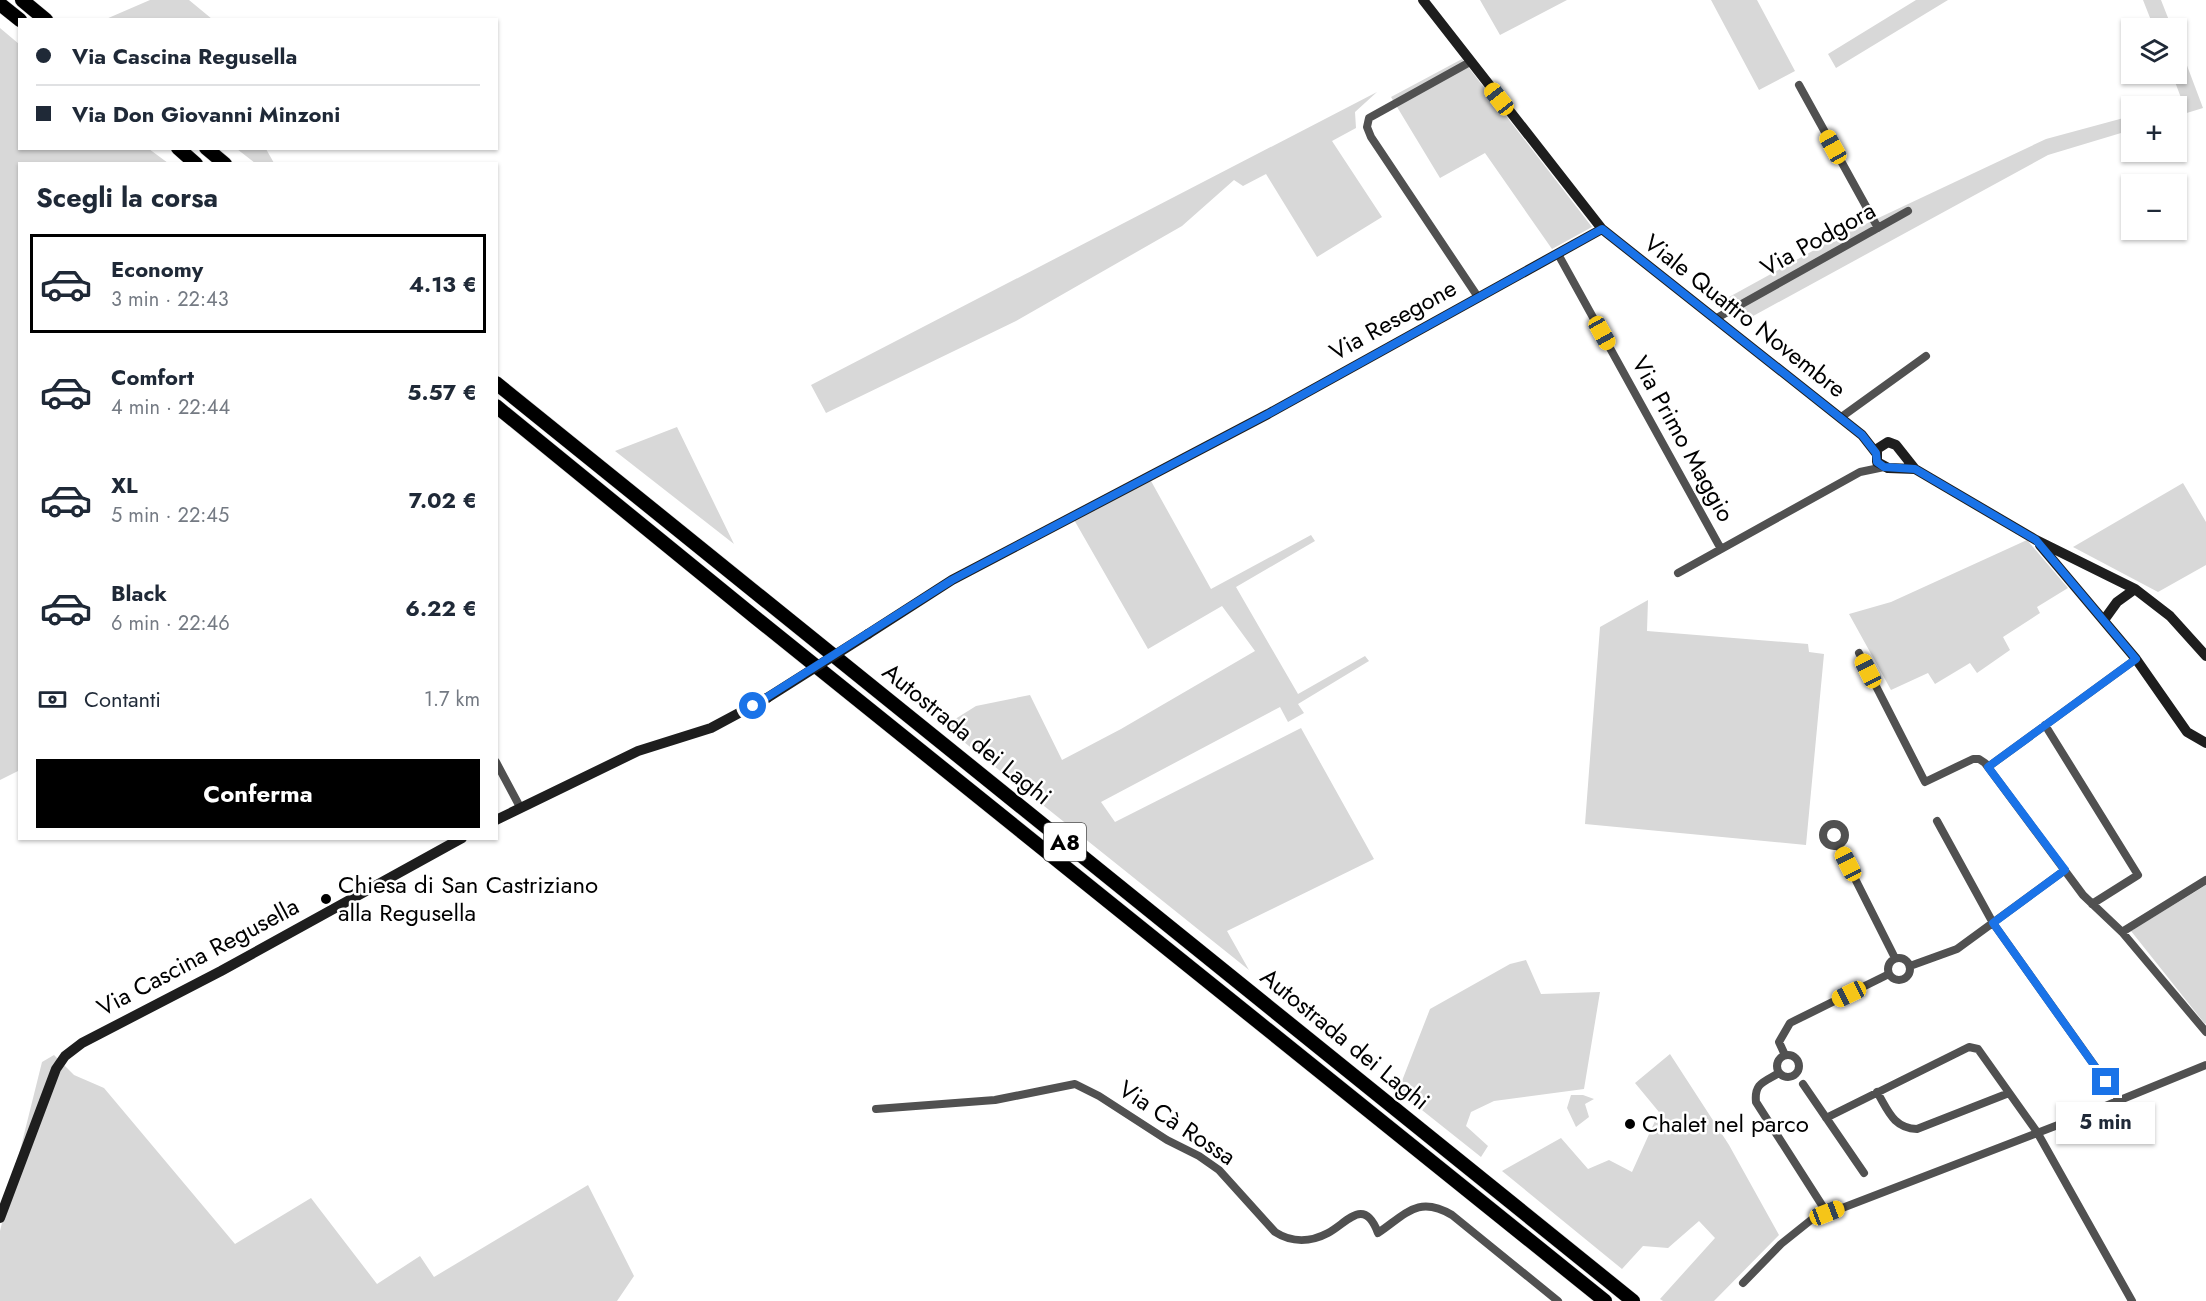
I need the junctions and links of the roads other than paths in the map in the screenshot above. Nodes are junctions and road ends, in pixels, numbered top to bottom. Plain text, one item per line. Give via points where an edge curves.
1 (22, 0) edge
2 (1423, 0) edge
3 (0, 4) edge
4 (18, 18) edge
5 (44, 18) edge
6 (1470, 62) junction
7 (1799, 85) dead end
8 (180, 150) edge
9 (208, 150) edge
10 (194, 162) edge
11 (223, 162) edge
12 (1908, 211) dead end
13 (1878, 228) junction
14 (1602, 229) junction
15 (1558, 254) junction
16 (1478, 297) junction
17 (1715, 319) junction
18 (1926, 356) dead end
19 (498, 385) edge
20 (498, 408) edge
21 (1840, 418) junction
22 (1878, 451) junction
23 (1901, 453) junction
24 (1888, 468) junction
25 (1915, 469) junction
26 (1860, 472) junction
27 (2036, 540) junction
28 (1721, 549) junction
29 (1678, 573) dead end
30 (2135, 589) junction
31 (2104, 620) junction
32 (1859, 652) dead end
33 (2206, 656) edge
34 (2136, 659) junction
35 (2045, 725) junction
36 (2206, 743) edge
37 (498, 766) edge
38 (1988, 767) junction
39 (520, 807) junction
40 (498, 819) edge
41 (1937, 821) dead end
42 (458, 840) edge
43 (1839, 845) dead end
44 (2065, 870) junction
45 (2206, 880) edge
46 (2092, 904) junction
47 (1993, 923) junction
48 (2122, 932) junction
49 (1895, 958) junction
50 (1910, 966) junction
51 (1889, 974) junction
52 (2206, 1032) edge
53 (1785, 1055) junction
54 (2206, 1065) edge
55 (1779, 1073) junction
56 (1803, 1084) dead end
57 (1877, 1092) junction
58 (2009, 1093) junction
59 (2119, 1100) junction
60 (876, 1109) dead end
61 (1826, 1118) junction
62 (2037, 1132) junction
63 (1864, 1173) dead end
64 (1827, 1213) junction
65 (0, 1218) edge
66 (1743, 1283) dead end
67 (1558, 1301) edge
68 (1605, 1301) edge
69 (1633, 1301) edge
70 (2132, 1301) edge

1 - 5 highway
2 - 6 street, Viale Quattro Novembre
3 - 4 highway
6 - 14 street, Viale Quattro Novembre
6 - 16 street via 1369,118 1367,127
7 - 13 street
8 - 10 highway
9 - 11 highway
12 - 13 street, Via Podgora
13 - 17 street, Via Podgora
14 - 15 street, Via Resegone
14 - 17 street, Viale Quattro Novembre
15 - 16 street, Via Resegone
15 - 28 street, Via Primo Maggio
16 - 39 street, Via Resegone, bridge via 1268,414 952,580 767,698 711,728 638,752
17 - 21 street, Viale Quattro Novembre
18 - 21 street
19 - 69 highway, Autostrada dei Laghi / A8
20 - 68 highway, Autostrada dei Laghi / A8
21 - 22 street, Viale Quattro Novembre
22 - 23 street via 1892,443
22 - 24 street via 1880,465
22 - 26 street
23 - 24 street via 1900,462
23 - 25 street
24 - 25 street
24 - 26 street
25 - 27 street
26 - 28 street
27 - 30 street
27 - 31 street
28 - 29 street
30 - 31 street via 2117,602
30 - 33 street via 2170,616
31 - 34 street
32 - 38 street via 1925,782 1972,759
34 - 35 street
34 - 36 street via 2187,732
35 - 38 street
35 - 46 street via 2138,875
37 - 39 street
38 - 44 street
39 - 40 street
41 - 47 street
42 - 65 street, Via Cascina Regusella via 81,1042 56,1069
43 - 49 street
44 - 46 street
44 - 47 street
45 - 48 street
46 - 48 street
47 - 50 street via 1957,949
47 - 59 street
48 - 52 street
49 - 50 street via 1903,958
49 - 51 street via 1888,967
50 - 51 street via 1908,977 1901,980 1894,980
51 - 53 street via 1790,1023 1779,1042
53 - 55 street via 1777,1063
53 - 55 street via 1796,1058 1799,1068 1789,1078
54 - 59 street
55 - 64 street via 1758,1086 1756,1101
56 - 61 street
57 - 58 street via 1895,1121 1917,1129
57 - 58 street via 1969,1047 1978,1049
57 - 61 street
58 - 62 street
59 - 62 street
60 - 67 street, Via Cà Rossa via 995,1100 1075,1084 1219,1170 1275,1233 1284,1238 1304,1241 1321,1236 1353,1215 1370,1218 1378,1233 1411,1210 1422,1206 1440,1208
61 - 63 street
62 - 64 street
62 - 70 street
64 - 66 street via 1811,1220 1781,1244

